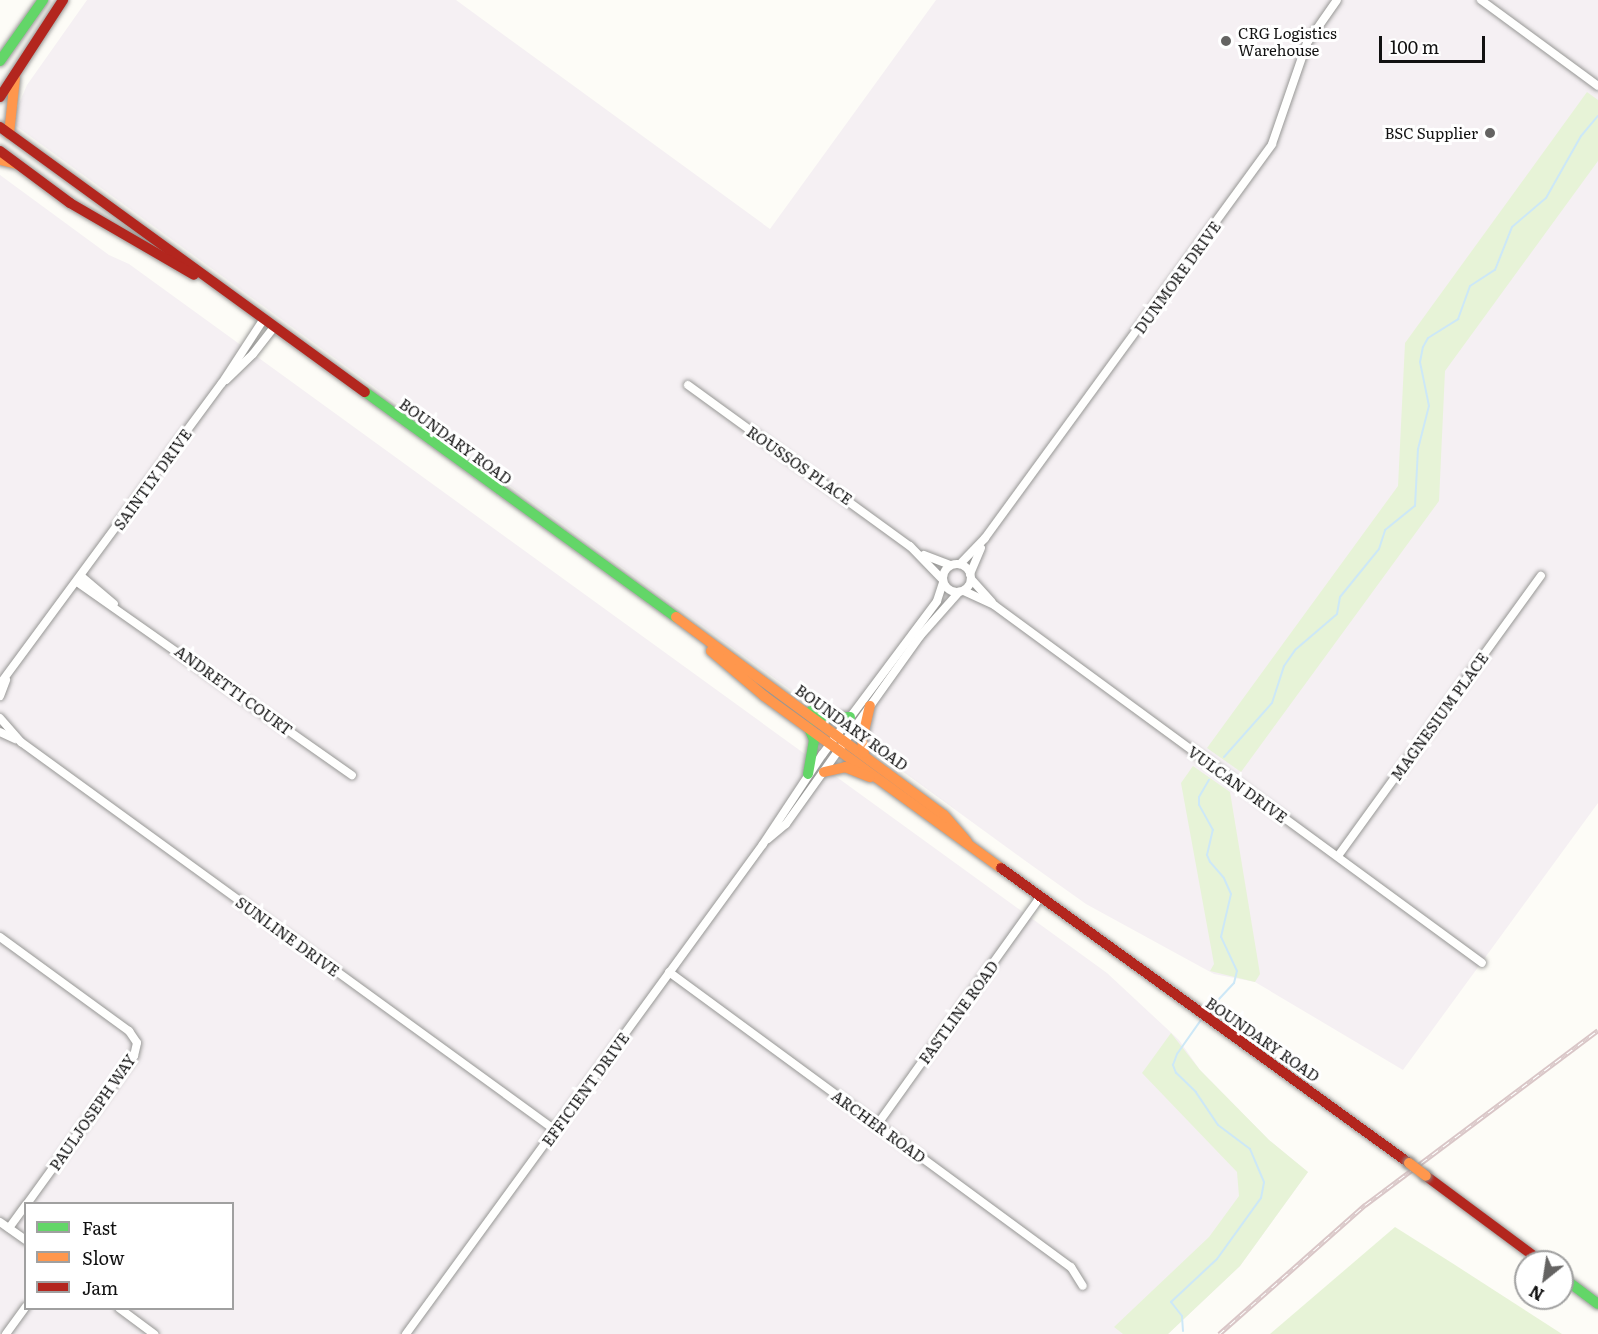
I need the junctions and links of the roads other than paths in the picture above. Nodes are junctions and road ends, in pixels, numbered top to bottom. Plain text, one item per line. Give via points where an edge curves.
1 (43, 0) edge
2 (63, 0) edge
3 (1337, 0) edge
4 (1481, 0) edge
5 (0, 61) edge
6 (15, 75) junction
7 (1598, 86) edge
8 (0, 97) edge
9 (4, 130) edge
10 (0, 151) edge
11 (0, 160) edge
12 (16, 164) junction
13 (138, 230) junction
14 (145, 249) junction
15 (211, 282) junction
16 (263, 320) junction
17 (273, 328) junction
18 (222, 383) junction
19 (688, 385) dead end
20 (985, 538) junction
21 (910, 546) junction
22 (960, 564) junction
23 (950, 566) junction
24 (971, 576) junction
25 (1541, 576) dead end
26 (79, 579) junction
27 (943, 581) junction
28 (962, 592) junction
29 (994, 605) junction
30 (682, 625) junction
31 (3, 681) edge
32 (0, 696) edge
33 (792, 702) junction
34 (870, 706) junction
35 (850, 717) junction
36 (0, 718) edge
37 (809, 727) junction
38 (0, 732) edge
39 (21, 742) junction
40 (839, 742) junction
41 (864, 753) junction
42 (824, 772) junction
43 (808, 774) junction
44 (352, 775) dead end
45 (892, 787) junction
46 (967, 841) junction
47 (763, 844) junction
48 (1338, 856) junction
49 (1039, 899) junction
50 (0, 938) edge
51 (1482, 963) dead end
52 (669, 972) junction
53 (877, 1125) junction
54 (555, 1130) junction
55 (27, 1202) edge
56 (24, 1207) edge
57 (0, 1222) edge
58 (9, 1228) junction
59 (24, 1239) edge
60 (1526, 1250) edge
61 (1083, 1286) dead end
62 (1574, 1286) edge
63 (1598, 1304) edge
64 (24, 1309) edge
65 (122, 1310) edge
66 (6, 1334) edge
67 (154, 1334) edge
68 (406, 1334) edge

1 - 5 main road
2 - 6 main road
3 - 20 street, DUNMORE DRIVE via 1307,43 1272,144
4 - 7 street
6 - 8 main road
6 - 9 main road
9 - 13 main road, BOUNDARY ROAD
10 - 12 main road, BOUNDARY ROAD
11 - 12 main road
12 - 14 main road, BOUNDARY ROAD
13 - 14 main road via 148,244
13 - 15 main road, BOUNDARY ROAD
14 - 15 main road, BOUNDARY ROAD
15 - 16 main road, BOUNDARY ROAD
16 - 17 main road, BOUNDARY ROAD
16 - 18 street, SAINTLY DRIVE
17 - 18 street, SAINTLY DRIVE via 253,354
17 - 30 main road, BOUNDARY ROAD
18 - 26 street, SAINTLY DRIVE
19 - 21 street, ROUSSOS PLACE
20 - 22 street, DUNMORE DRIVE
20 - 24 street, DUNMORE DRIVE
21 - 23 street, ROUSSOS PLACE
21 - 27 street, ROUSSOS PLACE
22 - 23 street
22 - 24 street
23 - 27 street
24 - 28 street
24 - 29 street, VULCAN DRIVE
25 - 48 street, MAGNESIUM PLACE
26 - 31 street, SAINTLY DRIVE
26 - 44 street, ANDRETTI COURT
27 - 28 street via 948,589
27 - 35 street via 937,602
28 - 29 street, VULCAN DRIVE
28 - 34 street via 938,613
29 - 48 street, VULCAN DRIVE
30 - 33 main road, BOUNDARY ROAD
30 - 37 main road, BOUNDARY ROAD via 764,696
31 - 32 street, SAINTLY DRIVE
33 - 35 main road via 821,715
33 - 40 main road, BOUNDARY ROAD
34 - 40 street
34 - 41 main road via 862,740
35 - 40 street
36 - 39 street, SUNLINE DRIVE
37 - 40 main road, BOUNDARY ROAD
37 - 43 main road via 814,740
38 - 39 street, SUNLINE DRIVE
39 - 54 street, SUNLINE DRIVE
40 - 41 main road, BOUNDARY ROAD
40 - 42 street, EFFICIENT DRIVE
40 - 43 street, EFFICIENT DRIVE
40 - 45 main road, BOUNDARY ROAD
41 - 46 main road, BOUNDARY ROAD via 944,815
42 - 45 main road via 844,767
42 - 47 street, EFFICIENT DRIVE via 786,824
43 - 47 street, EFFICIENT DRIVE
45 - 46 main road, BOUNDARY ROAD
46 - 49 main road, BOUNDARY ROAD
47 - 52 street, EFFICIENT DRIVE
48 - 51 street, VULCAN DRIVE
49 - 53 street, FASTLINE ROAD
49 - 60 main road, BOUNDARY ROAD, bridge
50 - 55 street, PAULJOSEPH WAY via 129,1031 137,1043 134,1056
52 - 53 street, ARCHER ROAD
52 - 54 street, EFFICIENT DRIVE
53 - 61 street, ARCHER ROAD via 1071,1267
54 - 68 street, EFFICIENT DRIVE
56 - 58 street, PAULJOSEPH WAY
57 - 58 street
58 - 59 street
62 - 63 main road
64 - 66 street
65 - 67 street

